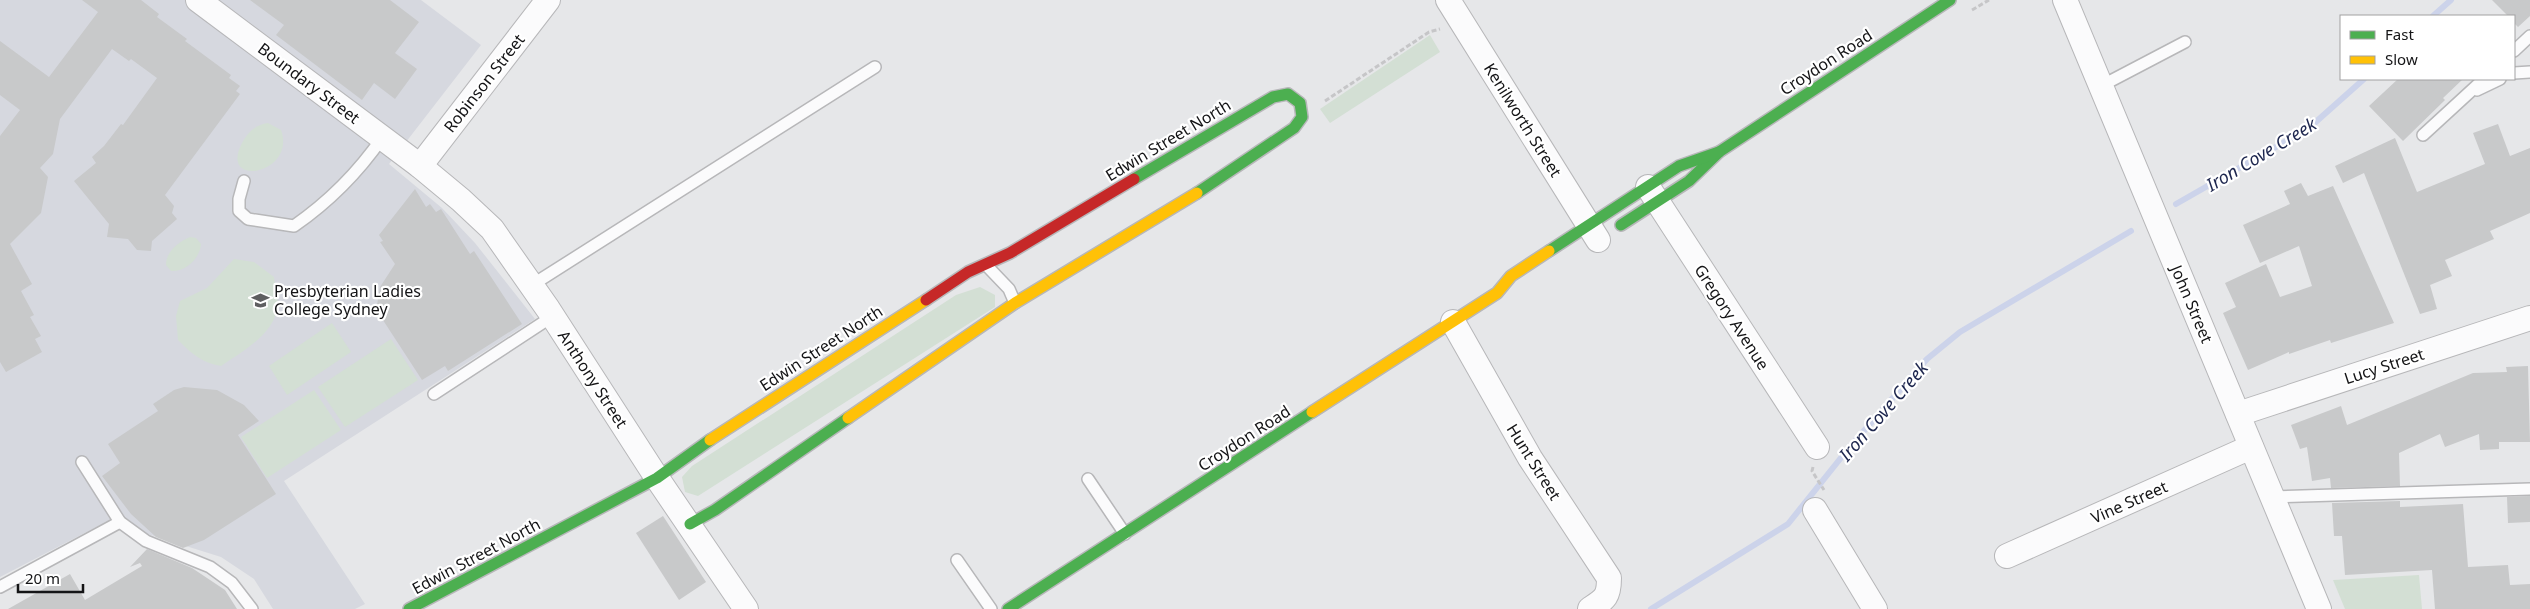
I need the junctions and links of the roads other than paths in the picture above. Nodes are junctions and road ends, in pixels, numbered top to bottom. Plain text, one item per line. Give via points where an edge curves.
1 (198, 0) edge
2 (548, 0) edge
3 (1448, 0) edge
4 (1950, 0) edge
5 (2065, 0) edge
6 (2530, 36) edge
7 (2185, 42) dead end
8 (2515, 50) edge
9 (875, 66) dead end
10 (2530, 72) edge
11 (2515, 73) edge
12 (2483, 80) edge
13 (2498, 80) edge
14 (2101, 86) junction
15 (2467, 94) junction
16 (2423, 135) dead end
17 (382, 138) junction
18 (1719, 152) junction
19 (420, 166) junction
20 (244, 181) dead end
21 (1653, 194) junction
22 (1599, 235) junction
23 (986, 264) junction
24 (532, 285) junction
25 (1512, 291) dead end
26 (1497, 293) junction
27 (1015, 303) junction
28 (553, 316) junction
29 (2530, 318) edge
30 (1452, 322) junction
31 (434, 394) dead end
32 (2238, 414) junction
33 (1817, 447) dead end
34 (2251, 447) junction
35 (82, 462) dead end
36 (657, 478) junction
37 (1088, 479) dead end
38 (2530, 489) edge
39 (2272, 497) junction
40 (1821, 503) road end
41 (120, 522) junction
42 (690, 524) junction
43 (1125, 534) junction
44 (2007, 556) dead end
45 (957, 560) dead end
46 (0, 587) edge
47 (1597, 605) edge
48 (742, 608) edge
49 (252, 609) edge
50 (409, 609) edge
51 (991, 609) edge
52 (1008, 609) edge
53 (1875, 609) edge
54 (2319, 609) edge

1 - 17 street, Boundary Street
2 - 19 street, Robinson Street
3 - 22 street, Kenilworth Street
4 - 18 street, Croydon Road
5 - 14 street, John Street
6 - 8 lane
7 - 14 lane
9 - 24 lane
10 - 11 lane
12 - 15 lane
13 - 15 lane
14 - 32 street, John Street
15 - 16 lane
17 - 19 street, Boundary Street
17 - 20 lane via 360,170 317,210 294,226 248,219 239,211
18 - 21 street, Croydon Road via 1689,181
18 - 21 street, Croydon Road via 1679,166
19 - 24 street, Anthony Street via 492,229
21 - 22 street, Croydon Road
21 - 22 street, Croydon Road
21 - 33 street, Gregory Avenue
22 - 26 street, Croydon Road via 1511,276
23 - 27 lane
23 - 27 street, Edwin Street North via 1010,253 1273,97 1288,94 1295,98 1302,117 1294,128 1197,193
23 - 36 street, Edwin Street North via 968,272
24 - 28 street, Anthony Street
25 - 26 street, Croydon Road
26 - 30 street, Croydon Road
27 - 42 street
28 - 31 lane
28 - 36 street, Anthony Street
29 - 32 street, Lucy Street
30 - 43 street, Croydon Road
30 - 47 street, Hunt Street via 1530,458 1608,578 1609,591
32 - 34 street, John Street
34 - 39 street, John Street
34 - 44 street, Vine Street
35 - 41 lane
36 - 42 street, Anthony Street
36 - 50 street, Edwin Street North
37 - 43 lane
38 - 39 lane
39 - 54 street, John Street
40 - 53 street
41 - 46 lane
41 - 49 lane via 146,542 210,568 232,583
42 - 48 street, Anthony Street
43 - 52 street, Croydon Road
45 - 51 lane

